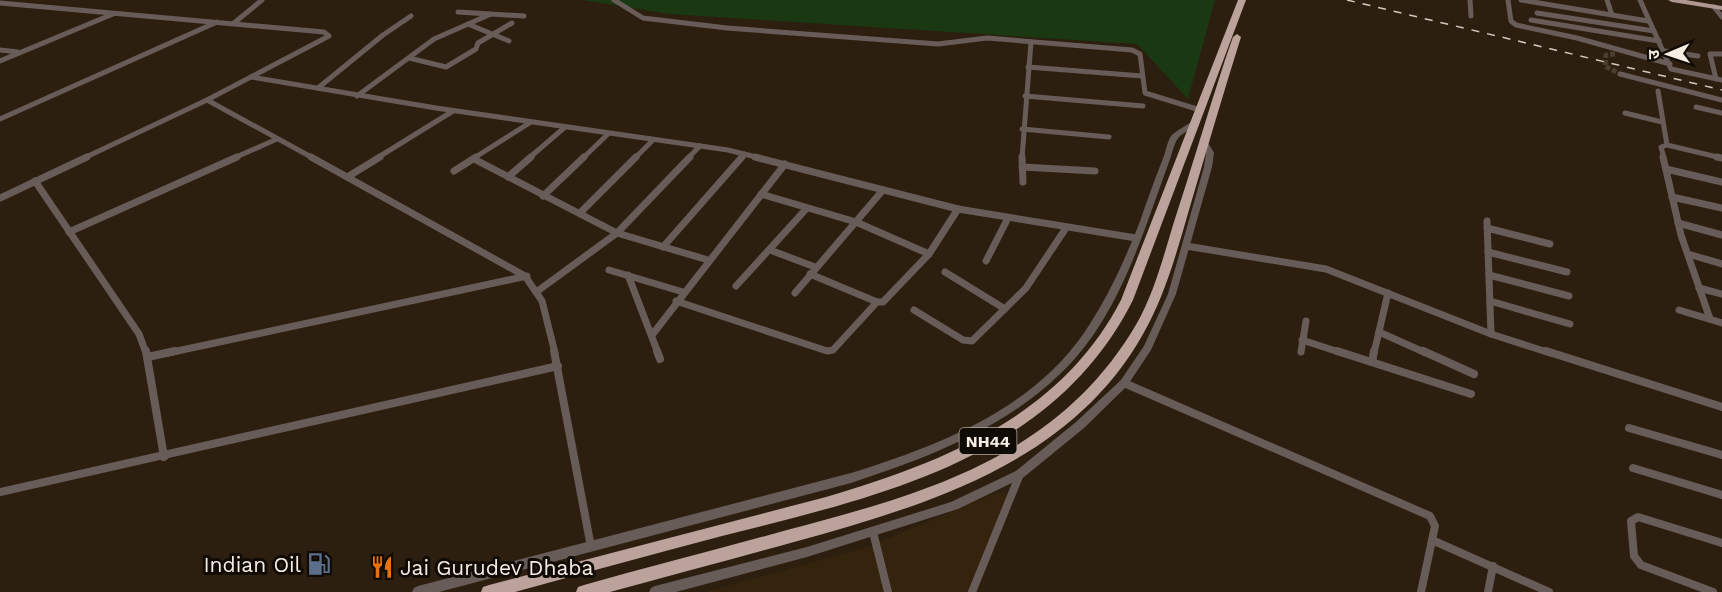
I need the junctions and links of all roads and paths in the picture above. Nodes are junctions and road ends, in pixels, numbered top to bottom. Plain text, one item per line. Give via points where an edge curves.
1 (262, 0) edge
2 (614, 0) edge
3 (1242, 0) edge
4 (1250, 0) edge
5 (1470, 0) edge
6 (1508, 0) edge
7 (1521, 0) edge
8 (1607, 0) edge
9 (1641, 0) edge
10 (1672, 0) edge
11 (1702, 2) edge
12 (0, 3) edge
13 (1718, 7) edge
14 (458, 12) dead end
15 (1537, 12) dead end
16 (115, 13) junction
17 (491, 14) junction
18 (1612, 15) junction
19 (411, 16) dead end
20 (524, 16) dead end
21 (1471, 16) dead end
22 (1722, 17) edge
23 (1531, 20) dead end
24 (1648, 21) junction
25 (218, 22) junction
26 (234, 23) junction
27 (512, 23) dead end
28 (468, 24) junction
29 (1654, 31) junction
30 (493, 34) junction
31 (509, 41) dead end
32 (1659, 41) junction
33 (1031, 42) junction
34 (0, 51) edge
35 (1664, 51) junction
36 (20, 52) junction
37 (1615, 54) dead end
38 (1722, 54) edge
39 (1698, 56) dead end
40 (409, 57) junction
41 (0, 61) edge
42 (1028, 67) junction
43 (1671, 67) junction
44 (1620, 74) tunnel mouth
45 (1142, 76) junction
46 (251, 77) junction
47 (1719, 79) edge
48 (318, 88) junction
49 (1658, 91) dead end
50 (357, 96) junction
51 (1025, 96) junction
52 (207, 100) junction
53 (1722, 100) edge
54 (1143, 106) dead end
55 (1696, 107) dead end
56 (1200, 110) junction
57 (453, 111) junction
58 (1625, 113) dead end
59 (1722, 113) edge
60 (0, 119) edge
61 (1662, 122) junction
62 (531, 123) junction
63 (1194, 124) junction
64 (564, 128) junction
65 (1023, 129) junction
66 (608, 134) junction
67 (1109, 137) dead end
68 (277, 139) junction
69 (653, 140) junction
70 (1204, 143) junction
71 (1666, 145) junction
72 (700, 146) junction
73 (744, 154) junction
74 (1722, 158) edge
75 (474, 159) junction
76 (786, 164) junction
77 (1022, 167) junction
78 (1666, 169) junction
79 (454, 171) dead end
80 (1095, 171) dead end
81 (349, 176) junction
82 (508, 177) junction
83 (36, 181) junction
84 (1023, 182) dead end
85 (1722, 182) edge
86 (883, 190) junction
87 (761, 194) junction
88 (543, 196) junction
89 (1672, 196) junction
90 (0, 198) edge
91 (807, 208) junction
92 (1722, 208) edge
93 (958, 209) junction
94 (580, 213) junction
95 (1008, 218) junction
96 (856, 222) junction
97 (1678, 223) junction
98 (1066, 228) junction
99 (69, 232) junction
100 (617, 233) junction
101 (1722, 235) edge
102 (1136, 238) junction
103 (1550, 244) dead end
104 (1186, 246) junction
105 (663, 247) junction
106 (770, 250) junction
107 (1488, 252) junction
108 (929, 254) junction
109 (1688, 254) junction
110 (708, 260) junction
111 (986, 261) dead end
112 (1722, 264) edge
113 (815, 267) junction
114 (609, 270) dead end
115 (945, 272) dead end
116 (1567, 272) dead end
117 (810, 274) junction
118 (1489, 274) junction
119 (628, 275) junction
120 (527, 276) junction
121 (736, 286) dead end
122 (1699, 288) junction
123 (539, 290) junction
124 (684, 292) junction
125 (795, 292) dead end
126 (1388, 293) junction
127 (1722, 294) edge
128 (1569, 296) dead end
129 (676, 301) junction
130 (1490, 301) junction
131 (877, 302) junction
132 (1005, 309) junction
133 (914, 310) dead end
134 (1679, 310) dead end
135 (1710, 319) junction
136 (1306, 321) dead end
137 (1722, 323) edge
138 (1570, 324) dead end
139 (1379, 332) junction
140 (1491, 334) junction
141 (652, 335) junction
142 (1302, 340) junction
143 (1300, 352) dead end
144 (148, 357) junction
145 (660, 359) dead end
146 (1371, 362) junction
147 (558, 366) junction
148 (1474, 374) dead end
149 (1124, 383) junction
150 (1471, 394) dead end
151 (1722, 407) edge
152 (1629, 428) dead end
153 (1722, 455) edge
154 (164, 457) junction
155 (1633, 468) dead end
156 (1020, 474) junction
157 (0, 492) edge
158 (1722, 495) edge
159 (873, 532) junction
160 (1432, 540) junction
161 (1722, 543) edge
162 (591, 547) junction
163 (1493, 566) junction
164 (418, 592) edge
165 (489, 592) edge
166 (584, 592) edge
167 (655, 592) edge
168 (888, 592) edge
169 (972, 592) edge
170 (1421, 592) edge
171 (1488, 592) edge
172 (1549, 592) edge
173 (1713, 592) edge

1 - 26 street
2 - 33 street via 643,18 727,28 938,44 987,38
3 - 56 highway, NH44
4 - 70 highway, NH44
5 - 21 street
6 - 43 street via 1511,21 1516,25 1577,38
7 - 18 street
8 - 18 street
9 - 24 street
10 - 11 main road
11 - 13 main road
12 - 16 street
13 - 22 street
14 - 17 street
15 - 29 street
16 - 25 street
16 - 36 street
17 - 20 street
17 - 28 street
18 - 24 street
19 - 48 street
23 - 32 street
24 - 29 street
25 - 26 street
25 - 60 street
26 - 46 street via 324,32 329,36
27 - 30 street
28 - 30 street
28 - 40 street via 441,35
29 - 32 street
30 - 31 street
30 - 40 street via 446,67
32 - 35 street
33 - 42 street
33 - 45 street via 1137,52
34 - 36 street
35 - 39 street
35 - 43 street
36 - 41 street
37 - 43 street
38 - 47 street via 1710,54
40 - 50 street
42 - 45 street
42 - 51 street
43 - 47 street
44 - 53 street
45 - 56 street via 1143,88 1150,96
46 - 48 street
46 - 52 street
48 - 50 street
49 - 61 street
50 - 57 street
51 - 54 street
51 - 65 street
52 - 68 street
52 - 83 street
55 - 59 street
56 - 63 highway, NH44
57 - 62 street
57 - 81 street
58 - 61 street
61 - 71 street
62 - 64 street
62 - 75 street
63 - 102 street via 1175,136
63 - 165 highway, NH44 via 1151,243 1109,332 1065,386 1002,432 967,453 872,488
64 - 66 street
64 - 82 street
65 - 67 street
65 - 77 street
66 - 69 street
66 - 88 street
68 - 81 street
68 - 99 street
69 - 72 street
69 - 94 street
70 - 104 street via 1210,153 1208,167
70 - 166 highway, NH44 via 1162,276 1142,325 1103,382 1035,442 961,482 900,505
71 - 74 street
71 - 78 street via 1661,147
72 - 73 street
72 - 100 street
73 - 76 street
73 - 105 street
75 - 79 street
75 - 82 street
76 - 86 street
76 - 87 street
77 - 80 street
77 - 84 street
78 - 85 street
78 - 89 street
81 - 120 street
82 - 88 street
83 - 90 street
83 - 99 street
86 - 93 street
86 - 96 street
87 - 91 street
87 - 110 street
88 - 94 street
89 - 92 street
89 - 97 street
91 - 96 street
91 - 106 street
93 - 95 street
93 - 108 street
94 - 100 street
95 - 98 street
95 - 111 street
96 - 108 street
96 - 113 street
97 - 101 street
97 - 109 street
98 - 102 street
98 - 132 street via 1026,288
99 - 144 street via 134,326
100 - 105 street
100 - 123 street
102 - 162 street via 1109,301 1076,350 1052,376 984,426 952,442 880,467
103 - 107 street via 1487,225
104 - 126 street via 1314,266
104 - 149 street via 1162,320
105 - 110 street
106 - 113 street
106 - 121 street
107 - 116 street
107 - 118 street
108 - 131 street via 887,300
109 - 112 street
109 - 122 street
110 - 124 street
113 - 117 street
114 - 119 street
115 - 132 street
117 - 125 street
117 - 131 street
118 - 128 street
118 - 130 street
119 - 124 street
119 - 141 street
120 - 123 street
120 - 144 street
122 - 127 street
122 - 135 street
123 - 147 street
124 - 129 street
126 - 139 street
126 - 140 street
129 - 131 street via 827,351 833,350
129 - 141 street
130 - 138 street
130 - 140 street
132 - 133 street via 969,341
134 - 135 street
135 - 137 street
136 - 142 street
139 - 146 street
139 - 148 street
140 - 151 street
141 - 145 street
142 - 143 street
142 - 146 street
144 - 154 street
146 - 150 street
147 - 154 street
147 - 162 street
149 - 156 street
149 - 160 street via 1425,513 1434,522
152 - 153 street
154 - 157 street
155 - 158 street
156 - 159 street via 954,506
156 - 169 street
159 - 167 street
159 - 168 street
160 - 163 street
160 - 170 street
161 - 173 street via 1638,517 1631,521 1634,556 1641,565
162 - 164 street
163 - 171 street
163 - 172 street

